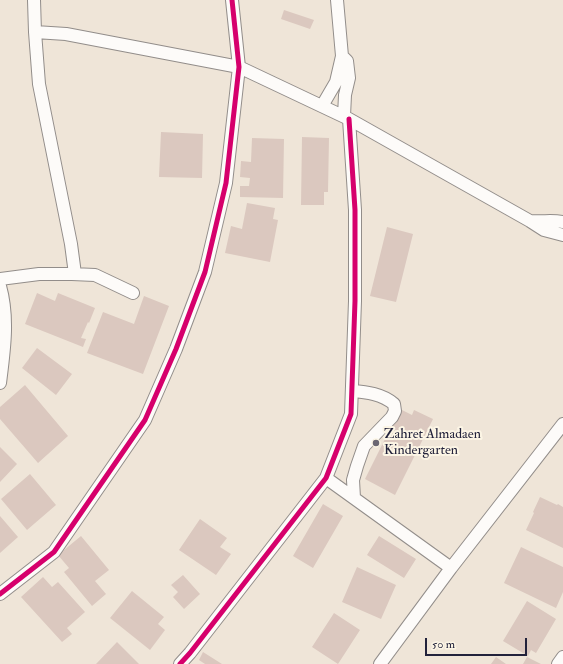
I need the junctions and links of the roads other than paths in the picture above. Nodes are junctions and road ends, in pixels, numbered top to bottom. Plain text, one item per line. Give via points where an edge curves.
1 (34, 0) edge
2 (232, 0) edge
3 (338, 0) edge
4 (34, 32) junction
5 (342, 56) junction
6 (239, 67) junction
7 (322, 106) junction
8 (346, 117) junction
9 (530, 221) junction
10 (561, 221) edge
11 (563, 235) edge
12 (76, 274) junction
13 (0, 279) edge
14 (0, 286) edge
15 (133, 293) dead end
16 (0, 383) edge
17 (352, 391) junction
18 (563, 424) edge
19 (326, 478) junction
20 (354, 498) junction
21 (451, 568) junction
22 (0, 594) edge
23 (563, 657) edge
24 (180, 664) edge
25 (380, 664) edge
26 (558, 664) edge

1 - 4 street
2 - 6 street
3 - 5 street
4 - 6 street via 66,34
4 - 12 street via 39,84
5 - 7 street via 336,82
5 - 8 street via 347,61 349,78 344,95
6 - 7 street
6 - 22 street via 226,182 205,272 176,349 145,420 54,552
7 - 8 street
8 - 9 street
8 - 17 street via 355,210 356,301
9 - 10 street
9 - 11 street via 544,230
12 - 13 street via 39,274
12 - 15 street via 95,275
14 - 16 street via 5,319
17 - 19 street via 351,414
17 - 20 street via 369,392 388,398 394,404 392,417 364,446 353,480
18 - 21 street
19 - 20 street
19 - 24 street
20 - 21 street
21 - 25 street
23 - 26 street

